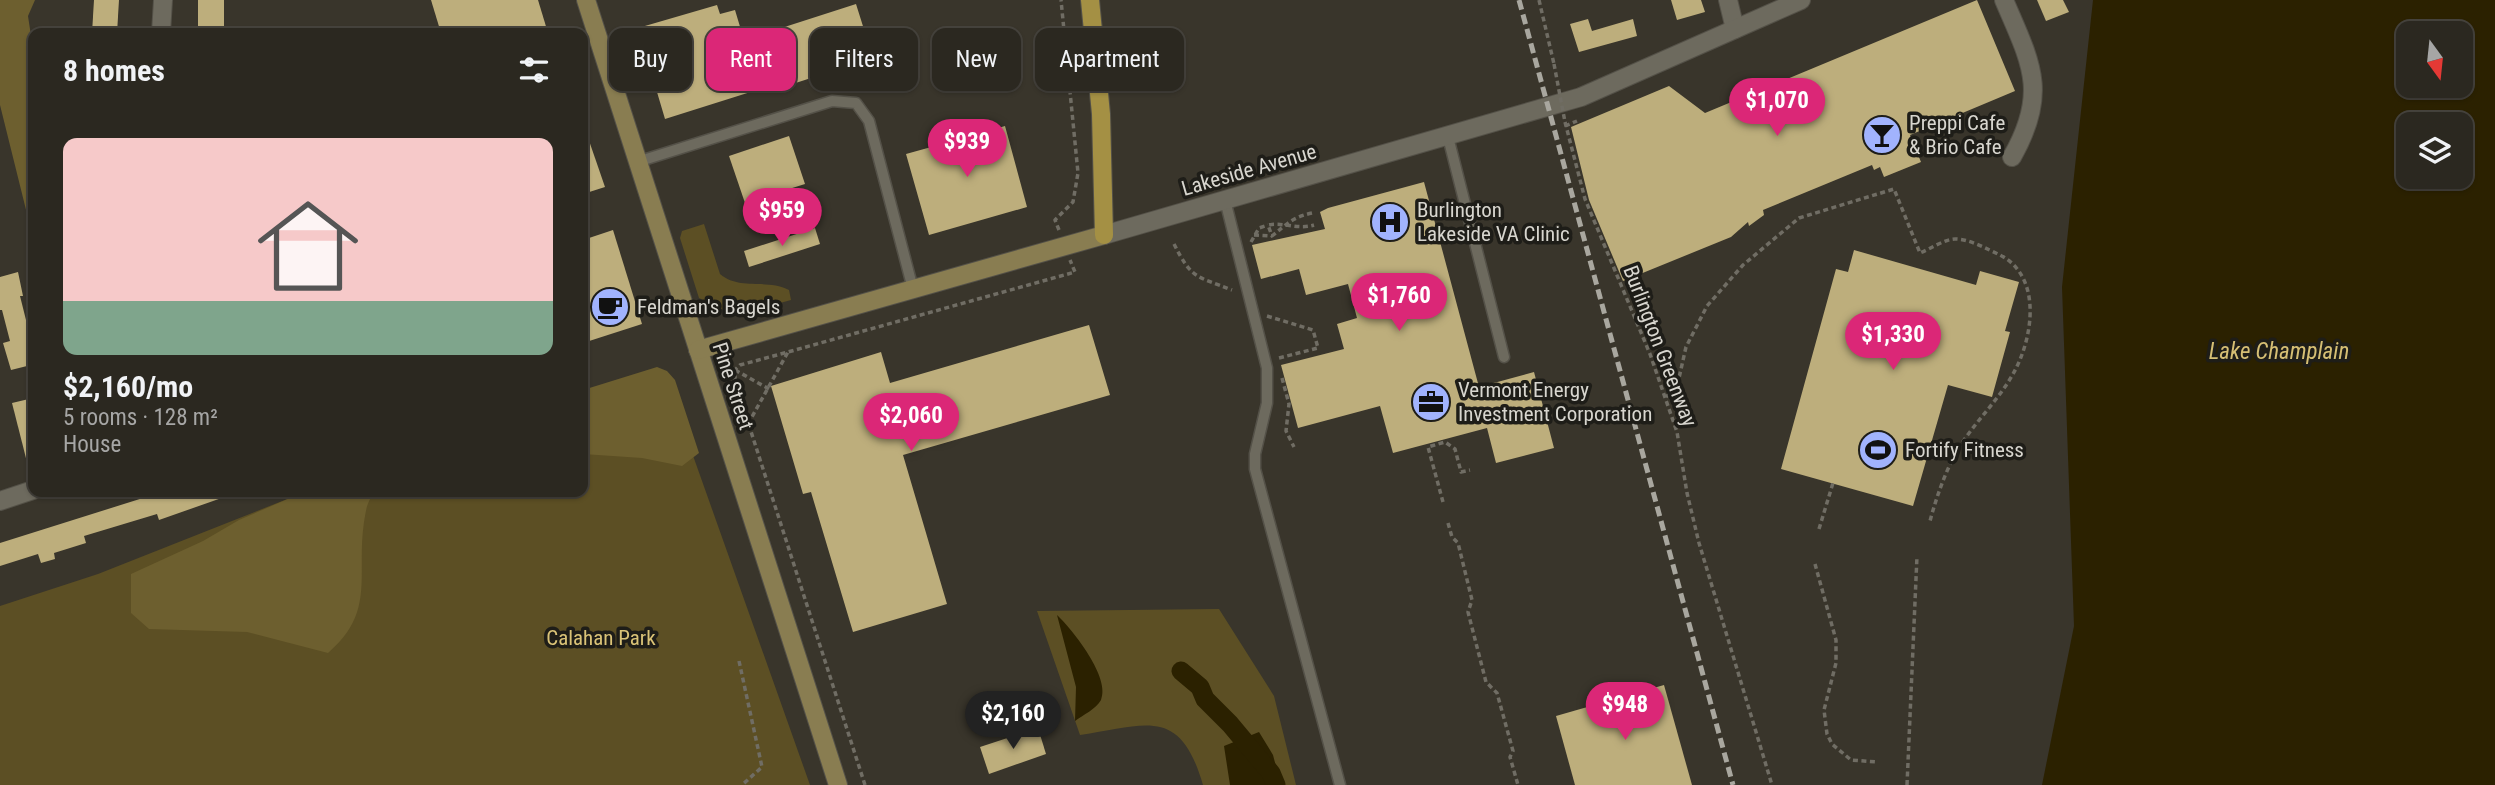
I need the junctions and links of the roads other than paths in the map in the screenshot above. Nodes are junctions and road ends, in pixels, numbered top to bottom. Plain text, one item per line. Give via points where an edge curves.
1 (163, 0) edge
2 (586, 0) edge
3 (1090, 0) edge
4 (1728, 0) edge
5 (1801, 0) edge
6 (2004, 0) edge
7 (161, 28) edge
8 (1735, 29) junction
9 (1448, 137) junction
10 (2012, 157) dead end
11 (637, 162) junction
12 (1225, 200) junction
13 (1104, 235) junction
14 (914, 289) junction
15 (698, 350) junction
16 (1504, 357) dead end
17 (28, 492) edge
18 (0, 501) edge
19 (838, 785) edge
20 (1340, 785) edge

1 - 7 street
2 - 11 main road, Pine Street
3 - 13 main road via 1101,114
4 - 8 street
5 - 8 street, Lakeside Avenue
6 - 10 street via 2033,81 2030,121
8 - 9 street, Lakeside Avenue via 1581,97
9 - 12 street, Lakeside Avenue
9 - 16 lane
11 - 14 lane via 832,101 856,103 869,121
11 - 15 main road, Pine Street
12 - 13 street, Lakeside Avenue
12 - 20 lane via 1266,359 1267,403 1255,469
13 - 14 main road, Lakeside Avenue
14 - 15 main road, Lakeside Avenue
15 - 19 main road, Pine Street
17 - 18 street

